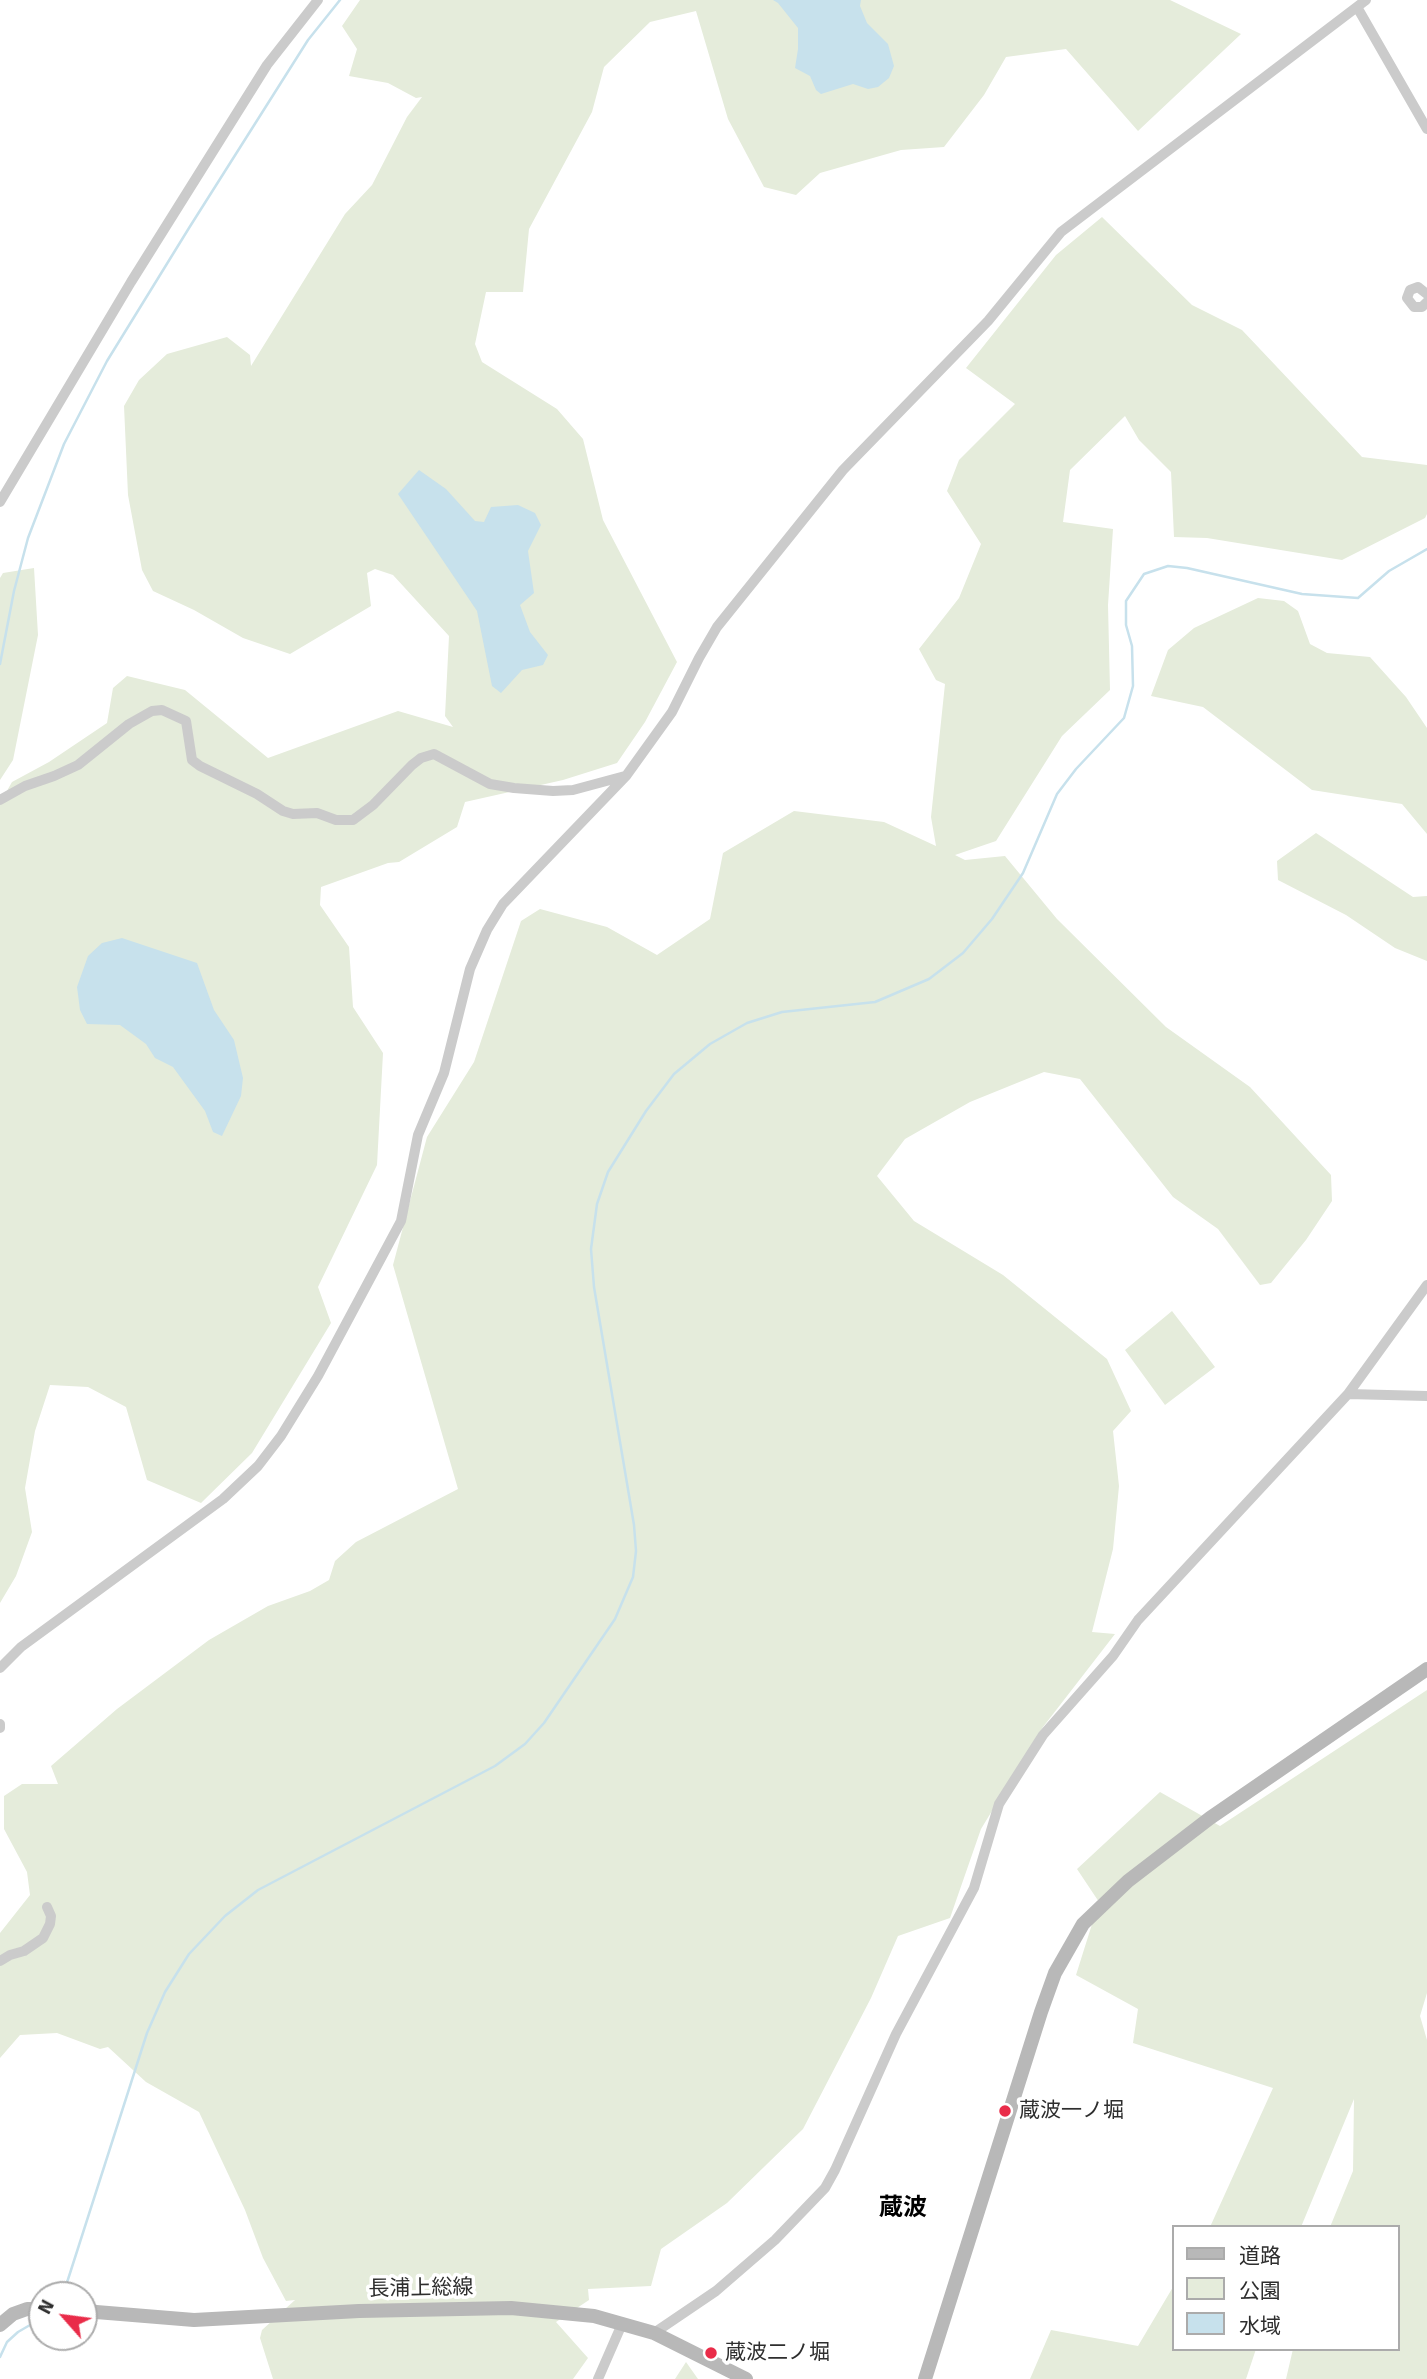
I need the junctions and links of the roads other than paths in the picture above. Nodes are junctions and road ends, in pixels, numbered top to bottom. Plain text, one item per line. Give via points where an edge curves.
1 (318, 0) edge
2 (1362, 3) edge
3 (1427, 129) edge
4 (1427, 293) edge
5 (1427, 302) edge
6 (0, 502) edge
7 (626, 776) junction
8 (0, 800) edge
9 (1427, 1285) edge
10 (1348, 1394) junction
11 (1427, 1396) edge
12 (0, 1668) edge
13 (1427, 1669) edge
14 (47, 1907) dead end
15 (0, 1961) edge
16 (28, 2309) edge
17 (98, 2312) edge
18 (1, 2321) edge
19 (622, 2324) junction
20 (654, 2333) junction
21 (598, 2379) edge
22 (746, 2379) edge
23 (925, 2379) edge

1 - 6 street via 267,65
2 - 3 street
2 - 7 street via 1060,232 988,321 843,470 717,627 672,712
4 - 5 street via 1410,290 1408,298 1414,307
7 - 8 street via 573,790 514,788 490,783 434,754 412,765 353,820 293,814 192,760 186,721 162,710 128,724 78,765
7 - 12 street via 503,904 487,930 470,969 444,1073 418,1135 401,1221 281,1436 223,1499 21,1647
9 - 10 street
10 - 11 street
10 - 20 street via 1138,1620 1113,1656 1043,1735 997,1807 974,1888 896,2034 825,2188 716,2291
13 - 23 street via 1210,1818 1128,1881 1083,1924 1055,1973 1041,2012
14 - 15 street via 50,1924 43,1938
16 - 18 street
17 - 19 street, 長浦上総線 via 194,2320 511,2308 594,2316
19 - 20 street, 長浦上総線
19 - 21 street
20 - 22 street, 長浦上総線

